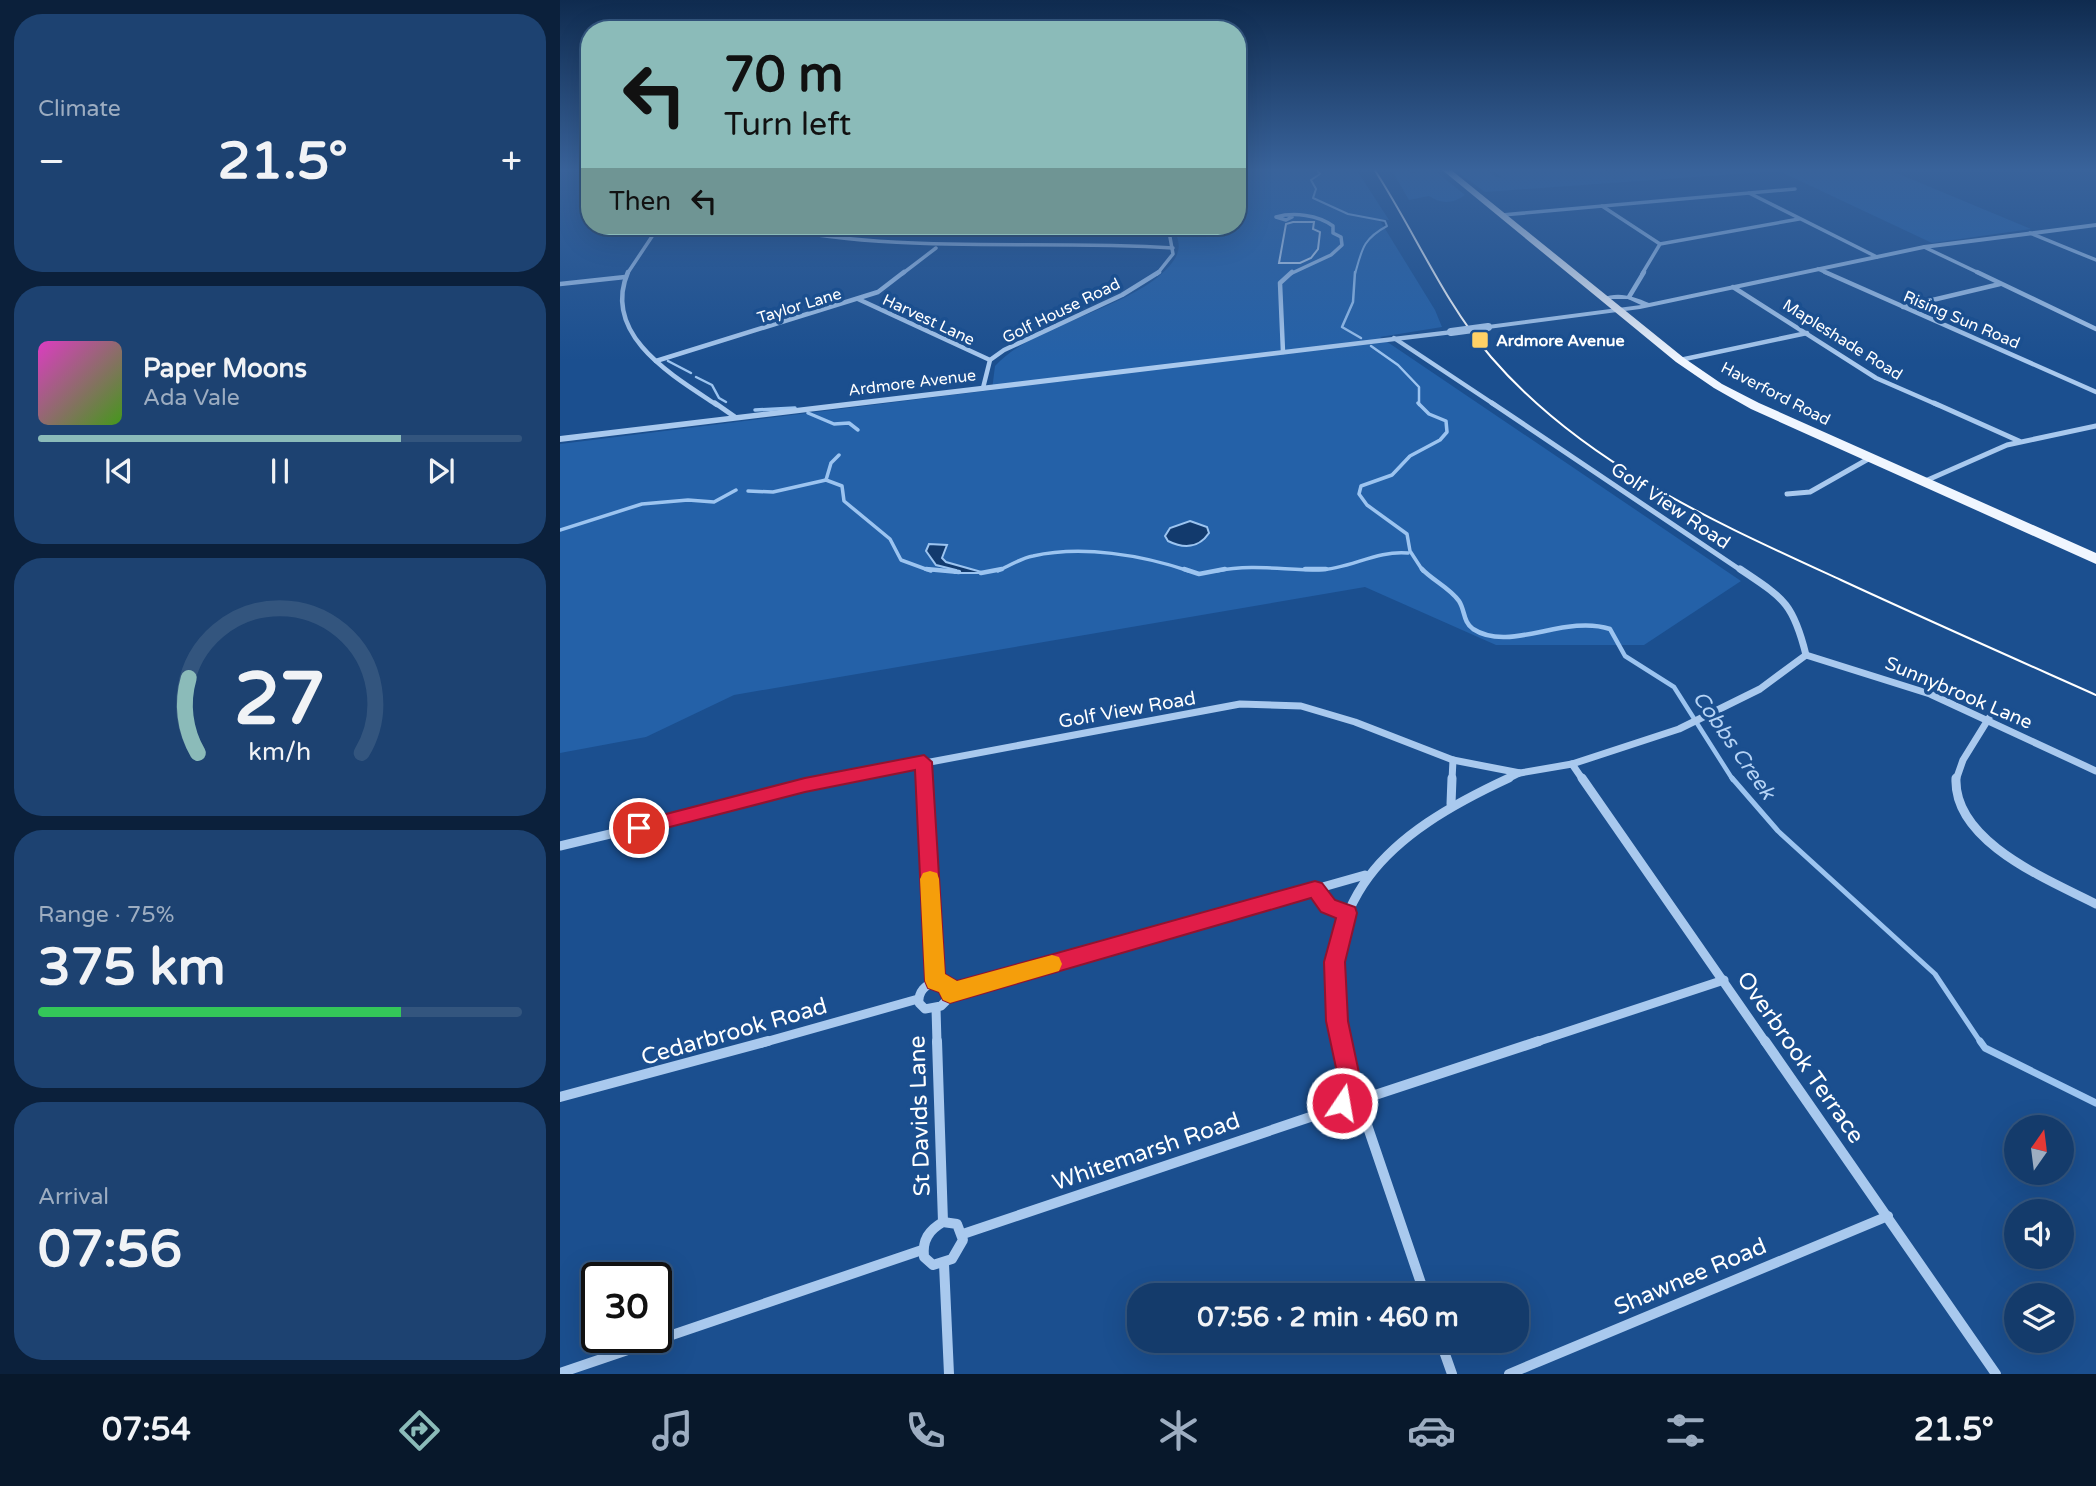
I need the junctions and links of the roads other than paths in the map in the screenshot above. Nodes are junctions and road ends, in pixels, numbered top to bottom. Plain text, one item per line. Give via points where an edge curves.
1 (1334, 233) edge
2 (1525, 233) edge
3 (1643, 233) edge
4 (1720, 233) edge
5 (1828, 233) edge
6 (2030, 233) joint
7 (653, 235) edge
8 (808, 235) edge
9 (1172, 235) edge
10 (1660, 244) junction
11 (1924, 247) junction
12 (937, 248) junction
13 (1173, 248) junction
14 (1877, 257) junction
15 (2096, 260) edge
16 (1818, 269) junction
17 (625, 276) junction
18 (560, 284) edge
19 (2001, 284) junction
20 (1733, 287) junction
21 (1629, 297) junction
22 (1606, 298) junction
23 (858, 299) junction
24 (1647, 305) junction
25 (1902, 307) junction
26 (1621, 310) junction
27 (2096, 323) edge
28 (2086, 324) junction
29 (1488, 327) joint
30 (2096, 329) edge
31 (1451, 332) joint
32 (1807, 333) junction
33 (1394, 338) junction
34 (1283, 352) junction
35 (990, 360) junction
36 (1680, 360) junction
37 (656, 361) junction
38 (983, 388) junction
39 (2096, 392) edge
40 (735, 417) junction
41 (2096, 426) edge
42 (560, 439) edge
43 (2019, 440) junction
44 (1870, 458) junction
45 (1923, 482) junction
46 (1787, 494) dead end
47 (2095, 558) edge
48 (1806, 655) junction
49 (1989, 718) junction
50 (1453, 760) junction
51 (924, 762) junction
52 (1572, 764) junction
53 (2096, 771) edge
54 (1520, 773) junction
55 (1451, 804) junction
56 (560, 846) edge
57 (1365, 875) junction
58 (1315, 889) junction
59 (2096, 904) edge
60 (1348, 913) junction
61 (1724, 980) junction
62 (935, 981) junction
63 (950, 993) junction
64 (918, 999) junction
65 (936, 1008) junction
66 (1351, 1087) junction
67 (560, 1097) edge
68 (1370, 1097) junction
69 (1343, 1106) junction
70 (1363, 1113) junction
71 (1888, 1216) junction
72 (943, 1222) junction
73 (963, 1234) junction
74 (922, 1250) junction
75 (944, 1264) junction
76 (1421, 1283) edge
77 (1445, 1353) edge
78 (560, 1373) edge
79 (949, 1374) edge
80 (1452, 1374) edge
81 (1509, 1374) edge
82 (1996, 1374) edge

1 - 34 street via 1341,237 1342,245 1335,253 1292,270 1280,283
2 - 22 main road, Haverford Road
3 - 10 street
4 - 10 street
5 - 14 street
6 - 11 street, Ardmore Avenue
6 - 15 street
7 - 17 street
8 - 12 street
9 - 13 street
10 - 21 street
11 - 14 street, Ardmore Avenue
11 - 19 street
12 - 13 street via 1119,244
12 - 23 street, Taylor Lane via 878,292
13 - 35 street, Golf House Road via 1172,258 1150,279
14 - 16 street, Ardmore Avenue
16 - 20 street, Ardmore Avenue
16 - 25 street, Rising Sun Road
17 - 18 street
17 - 37 street via 620,294 622,318 628,333
19 - 25 street
19 - 28 street
20 - 24 street, Ardmore Avenue
20 - 32 street, Mapleshade Road
21 - 22 street
21 - 24 street
22 - 26 main road, Haverford Road
23 - 35 street, Harvest Lane
23 - 37 street, Taylor Lane
24 - 26 street, Ardmore Avenue
25 - 39 street, Rising Sun Road
26 - 29 street, Ardmore Avenue
26 - 36 main road, Haverford Road
27 - 28 street
28 - 30 street
29 - 31 street, Ardmore Avenue, bridge
31 - 33 street, Ardmore Avenue
32 - 36 street
32 - 43 street, Mapleshade Road via 1876,378
33 - 34 street, Ardmore Avenue
33 - 48 street, Golf View Road via 1783,598 1798,623
34 - 38 street, Ardmore Avenue
35 - 38 street, Golf House Road
36 - 44 main road, Haverford Road via 1755,406
37 - 40 street
38 - 40 street, Ardmore Avenue
40 - 42 street, Ardmore Avenue
41 - 43 street
43 - 45 street via 1967,458
44 - 45 main road, Haverford Road
44 - 46 street via 1810,492
45 - 47 main road, Haverford Road
48 - 49 street, Sunnybrook Lane via 1888,678
48 - 52 street, Golf View Road via 1760,690 1693,723
49 - 53 street, Sunnybrook Lane
49 - 59 street via 1960,767 1955,785 1962,806 1979,832 2009,857
50 - 51 street, Golf View Road via 1301,706 1240,704
50 - 54 street, Golf View Road
50 - 55 street
51 - 56 street, Golf View Road via 805,785
51 - 62 street
52 - 54 street, Golf View Road
52 - 61 street, Overbrook Terrace
54 - 55 street
55 - 57 street via 1407,834
57 - 58 street
57 - 60 street
58 - 60 street via 1328,906
58 - 63 street
60 - 66 street via 1335,962 1337,1021
61 - 68 street
61 - 71 street, Overbrook Terrace
62 - 63 street via 948,985
62 - 64 street via 925,986
63 - 65 street
64 - 65 street via 925,1009
64 - 67 street, Cedarbrook Road
65 - 72 street, St Davids Lane
66 - 68 street via 1360,1087
66 - 69 street via 1343,1094
68 - 70 street
69 - 70 street via 1350,1114
69 - 73 street, Whitemarsh Road
70 - 76 street
71 - 81 street, Shawnee Road
71 - 82 street, Overbrook Terrace
72 - 73 street via 957,1224
72 - 74 street via 926,1236
73 - 75 street via 957,1254
74 - 75 street via 928,1262
74 - 78 street
75 - 79 street
77 - 80 street

